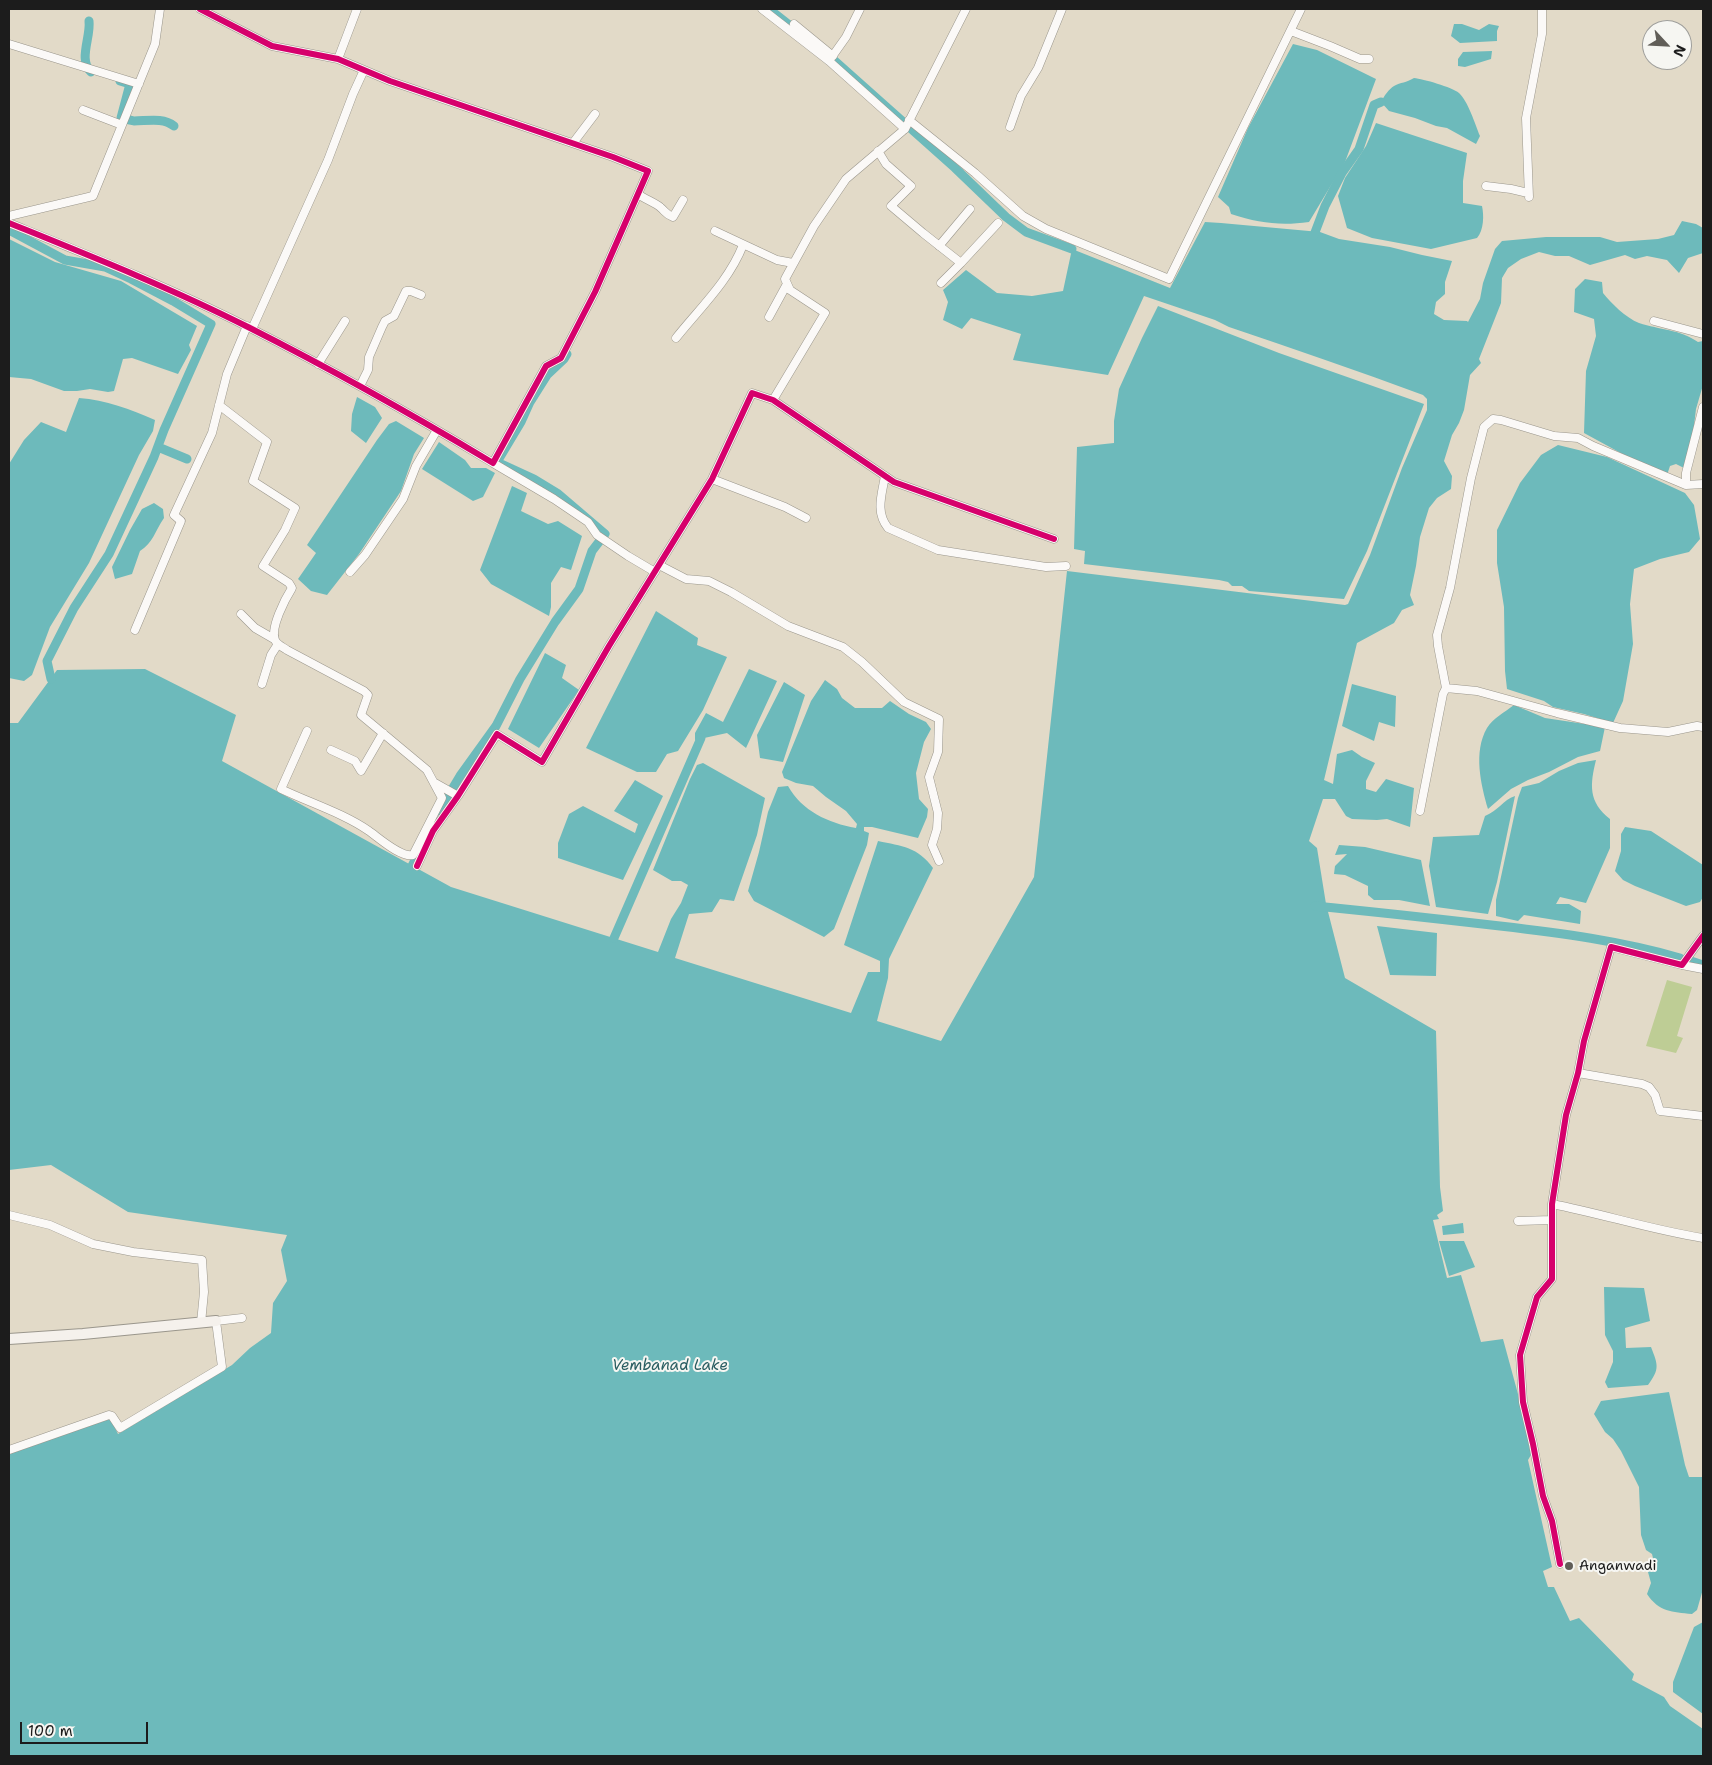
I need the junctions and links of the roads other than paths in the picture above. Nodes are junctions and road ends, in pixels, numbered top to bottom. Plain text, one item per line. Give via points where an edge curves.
1 (160, 9) edge
2 (200, 9) edge
3 (357, 9) edge
4 (762, 9) edge
5 (860, 9) edge
6 (966, 9) edge
7 (1062, 9) edge
8 (1301, 9) edge
9 (1542, 9) edge
10 (794, 24) dead end
11 (1291, 31) junction
12 (9, 44) edge
13 (831, 58) junction
14 (338, 59) junction
15 (1369, 59) dead end
16 (364, 70) junction
17 (139, 84) junction
18 (83, 110) dead end
19 (595, 114) dead end
20 (909, 120) junction
21 (124, 121) junction
22 (1010, 127) dead end
23 (905, 129) junction
24 (574, 143) junction
25 (878, 151) junction
26 (1486, 186) dead end
27 (638, 194) junction
28 (683, 200) dead end
29 (970, 210) dead end
30 (9, 216) edge
31 (998, 222) dead end
32 (9, 223) edge
33 (715, 231) dead end
34 (744, 245) junction
35 (939, 246) junction
36 (793, 263) junction
37 (961, 263) junction
38 (941, 283) dead end
39 (787, 284) junction
40 (421, 295) dead end
41 (769, 317) dead end
42 (345, 321) dead end
43 (1654, 321) dead end
44 (249, 328) junction
45 (1703, 334) edge
46 (676, 338) dead end
47 (318, 364) junction
48 (360, 386) junction
49 (773, 400) junction
50 (219, 406) junction
51 (1703, 407) edge
52 (437, 430) junction
53 (493, 463) junction
54 (884, 476) junction
55 (712, 479) junction
56 (1703, 484) edge
57 (1686, 485) junction
58 (806, 518) dead end
59 (1054, 539) dead end
60 (1066, 566) dead end
61 (657, 568) junction
62 (350, 572) dead end
63 (241, 614) dead end
64 (135, 630) dead end
65 (276, 642) junction
66 (262, 684) dead end
67 (1446, 688) junction
68 (1703, 727) edge
69 (307, 731) dead end
70 (383, 733) junction
71 (331, 750) dead end
72 (435, 783) junction
73 (457, 796) junction
74 (1420, 810) dead end
75 (939, 861) dead end
76 (417, 866) dead end
77 (1703, 936) edge
78 (1682, 965) junction
79 (1703, 969) edge
80 (1578, 1073) junction
81 (1703, 1116) edge
82 (1552, 1204) junction
83 (9, 1215) edge
84 (1552, 1220) junction
85 (1518, 1221) dead end
86 (1703, 1238) edge
87 (242, 1318) dead end
88 (216, 1321) junction
89 (201, 1322) junction
90 (9, 1339) edge
91 (9, 1450) edge
92 (1560, 1564) dead end

1 - 17 street via 155,44
2 - 14 street via 272,46
3 - 14 street
4 - 13 street
5 - 13 street
6 - 20 street
7 - 22 street
8 - 11 street
9 - 26 street via 1542,34 1526,118 1529,195
10 - 13 street
11 - 15 street via 1360,59
11 - 20 street via 1169,279 1046,229 1024,216
12 - 17 street
13 - 23 street
14 - 16 street
16 - 24 street
16 - 44 street via 328,160
17 - 21 street
18 - 21 street
19 - 24 street
20 - 23 street
21 - 30 street via 93,196
23 - 25 street
24 - 27 street via 648,171
25 - 35 street via 886,164 910,186 891,206
25 - 36 street via 846,179
27 - 28 street via 673,217
27 - 53 street via 595,292 561,358 546,366
29 - 35 street
31 - 37 street
32 - 44 street
33 - 34 street
34 - 36 street via 777,260
34 - 46 street via 738,259 703,307
35 - 37 street
36 - 39 street via 785,279
37 - 38 street
39 - 41 street
39 - 49 street via 790,290 825,313
40 - 48 street via 406,291 394,316 386,320
42 - 47 street
43 - 45 street
44 - 47 street
44 - 50 street via 227,374
47 - 48 street
48 - 52 street
49 - 54 street
49 - 55 street via 752,393
50 - 64 street via 212,433 174,515 182,521
50 - 65 street via 267,442 253,481 295,508 263,566 292,588 274,631
51 - 57 street via 1686,473
52 - 53 street
52 - 62 street via 416,466 403,499
53 - 61 street via 588,522 602,539 628,556
54 - 59 street
54 - 60 street via 879,512 888,528 938,550 1046,567
55 - 58 street
55 - 61 street
56 - 57 street
57 - 67 street via 1578,438 1554,436 1493,419 1484,427 1437,635
61 - 73 street via 542,762 497,734
61 - 75 street via 686,579 709,582 788,626 844,647 904,702 939,719 938,752 929,777 938,812 932,845
63 - 65 street
65 - 66 street
65 - 70 street via 364,691 370,699 361,715
67 - 68 street via 1476,692 1620,728 1668,732
67 - 74 street
69 - 72 street via 281,789 344,817 408,856 413,855 442,798
70 - 71 street via 361,770 355,761
70 - 72 street via 428,770
72 - 73 street
73 - 76 street via 433,831
77 - 78 street
78 - 79 street
78 - 80 street via 1611,947
80 - 81 street via 1642,1084 1652,1090 1660,1111
80 - 82 street via 1566,1115
82 - 84 street
82 - 86 street
83 - 89 street via 50,1226 93,1244 202,1260 204,1292
84 - 85 street
84 - 92 street via 1552,1279 1537,1298 1520,1355 1523,1402
87 - 88 street
88 - 89 main road
88 - 91 street via 222,1367 120,1428 109,1415
89 - 90 main road

